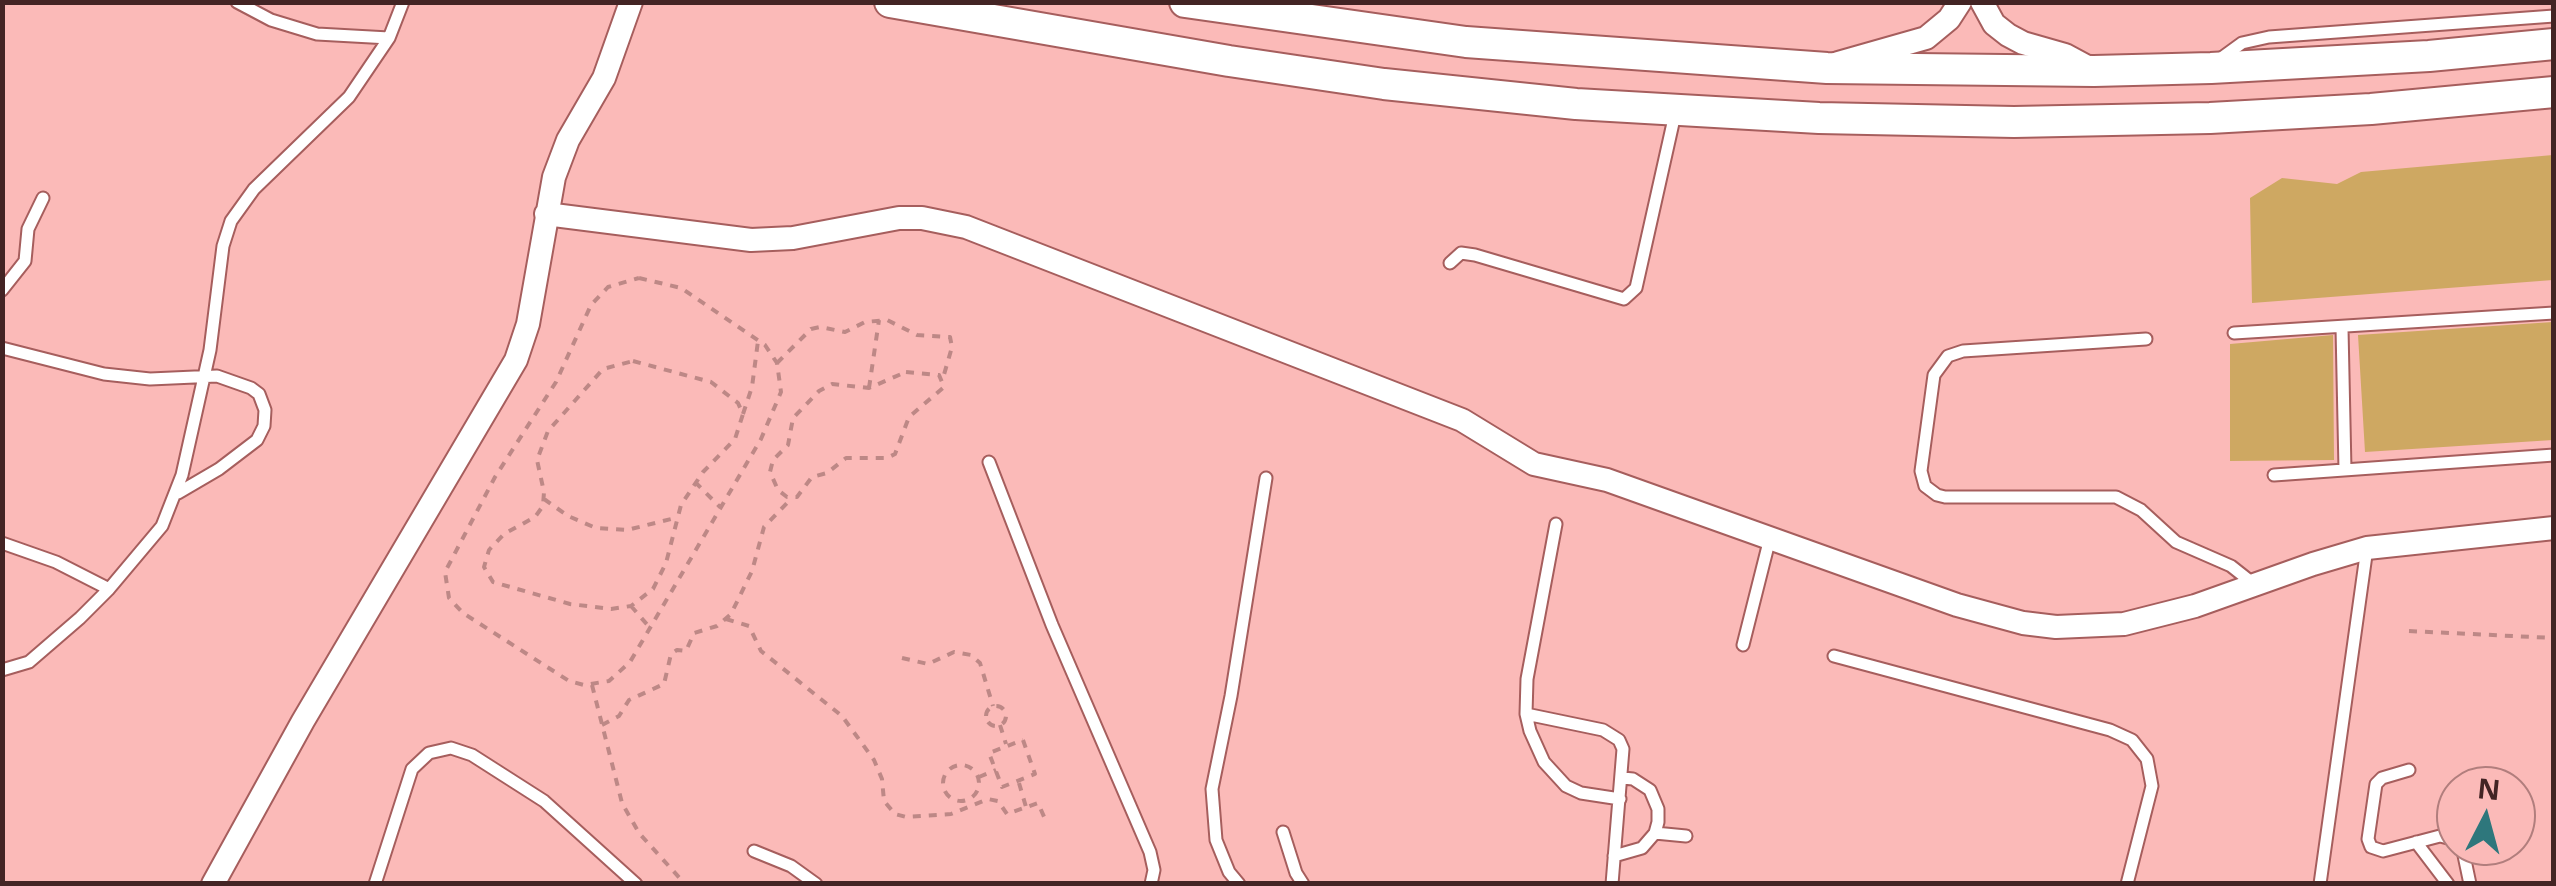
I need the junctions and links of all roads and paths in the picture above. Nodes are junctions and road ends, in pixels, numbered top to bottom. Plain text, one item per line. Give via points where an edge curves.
1 (237, 2) edge
2 (403, 2) edge
3 (631, 2) edge
4 (890, 2) edge
5 (1185, 2) edge
6 (1960, 2) edge
7 (1982, 2) edge
8 (2554, 16) edge
9 (389, 38) junction
10 (2554, 44) edge
11 (1827, 68) junction
12 (2211, 68) junction
13 (2094, 71) junction
14 (2554, 92) edge
15 (1676, 110) junction
16 (43, 198) dead end
17 (546, 214) junction
18 (1450, 263) dead end
19 (2, 290) edge
20 (2554, 313) edge
21 (879, 320) junction
22 (2342, 328) junction
23 (2234, 334) dead end
24 (2146, 339) dead end
25 (758, 340) junction
26 (2, 348) edge
27 (777, 363) junction
28 (205, 377) junction
29 (943, 378) junction
30 (869, 388) junction
31 (743, 414) junction
32 (2554, 456) edge
33 (989, 462) dead end
34 (2345, 470) junction
35 (2274, 474) dead end
36 (1266, 478) dead end
37 (695, 482) junction
38 (178, 493) junction
39 (792, 498) junction
40 (544, 499) junction
41 (721, 508) junction
42 (675, 518) junction
43 (1556, 524) dead end
44 (2554, 528) edge
45 (1770, 538) junction
46 (2, 543) edge
47 (2368, 548) junction
48 (2255, 585) junction
49 (109, 590) junction
50 (631, 606) junction
51 (726, 619) junction
52 (651, 629) junction
53 (2409, 630) dead end
54 (2554, 638) edge
55 (1744, 646) dead end
56 (1834, 656) dead end
57 (902, 658) dead end
58 (2, 670) edge
59 (592, 685) junction
60 (993, 706) junction
61 (1526, 714) junction
62 (1000, 725) junction
63 (602, 726) junction
64 (1007, 746) junction
65 (996, 770) junction
66 (2409, 770) dead end
67 (978, 777) junction
68 (1622, 778) junction
69 (1018, 781) junction
70 (1620, 799) junction
71 (1026, 807) junction
72 (1045, 819) dead end
73 (1283, 832) dead end
74 (1655, 833) junction
75 (1686, 836) dead end
76 (2436, 837) edge
77 (2416, 842) junction
78 (754, 851) dead end
79 (1614, 856) junction
80 (213, 884) edge
81 (376, 884) edge
82 (636, 884) edge
83 (685, 884) edge
84 (816, 884) edge
85 (1151, 884) edge
86 (1239, 884) edge
87 (1303, 884) edge
88 (1612, 884) edge
89 (2127, 884) edge
90 (2320, 884) edge
91 (2448, 884) edge

1 - 9 lane via 317,34
2 - 9 lane
3 - 17 street via 604,78 560,158
4 - 15 street via 1364,81
5 - 11 street via 1466,42
6 - 11 street via 1926,38
7 - 13 street via 2008,35
8 - 12 lane via 2255,39
9 - 28 lane via 349,96 254,188 230,222
10 - 12 street
11 - 13 street
12 - 13 street
14 - 15 street via 2112,121 1917,122
15 - 18 lane via 1636,288 1624,299 1474,255
16 - 19 lane via 28,229 24,262
17 - 45 street via 751,240 898,218 966,226 1462,420 1534,464 1585,473
17 - 80 street via 516,360
20 - 22 lane
21 - 27 path via 846,332 811,329
21 - 29 path via 917,335 950,338
21 - 30 path
22 - 23 lane
22 - 34 lane
24 - 48 lane via 1948,356 1934,375 1922,479 1930,492 1945,497 2116,497 2176,542
25 - 27 path
25 - 31 path
25 - 59 path via 681,288 638,278 608,287 591,305 556,382 446,563 446,588 462,613 568,680
26 - 28 lane via 104,374
27 - 41 path via 780,401
28 - 38 lane
28 - 38 lane via 251,388 263,402 264,426 239,455
29 - 30 path via 906,372
29 - 39 path via 942,392 909,417 895,454 846,458
30 - 39 path via 828,386 793,418 788,445 770,472 778,490
31 - 37 path via 730,448
31 - 40 path via 698,377 645,362 611,365 540,444 536,460
32 - 34 lane
33 - 85 lane via 1150,852
34 - 35 lane
36 - 86 lane via 1212,789 1216,840
37 - 41 path
37 - 42 path
38 - 49 lane via 162,526
39 - 51 path via 764,527 752,571
40 - 42 path via 596,528 627,530
40 - 50 path via 540,512 489,550 489,578 570,604
41 - 52 path
42 - 50 path via 661,576
43 - 61 lane via 1526,679
44 - 47 street
45 - 48 street via 1990,616 2056,627 2158,617
45 - 55 lane
46 - 49 lane
47 - 48 street
47 - 90 lane
49 - 58 lane via 29,662
50 - 52 path
51 - 63 path via 694,633 686,651 671,654 664,684 630,700
51 - 71 path via 745,623 761,650 842,716 874,760 884,800 895,814 952,814 988,799 1007,814
52 - 59 path via 617,676
53 - 54 path
56 - 89 lane via 2132,740 2147,760 2152,786
57 - 60 path via 928,664 954,652 972,654
59 - 63 path
60 - 62 path via 1006,714
60 - 62 path via 988,721
61 - 68 lane via 1612,734 1623,748
61 - 70 lane via 1554,775 1581,794
62 - 64 path
63 - 83 path via 630,819
64 - 65 path via 990,752
64 - 69 path via 1023,740 1036,774
65 - 67 path
65 - 69 path via 1002,786
66 - 77 lane via 2376,784 2369,844 2379,852
67 - 67 path via 970,767 951,769 946,793 970,799
68 - 70 lane
68 - 74 lane via 1642,783 1656,799
69 - 71 path
70 - 79 lane
71 - 72 path via 1038,803
73 - 87 lane
74 - 75 lane
74 - 79 lane via 1642,848
76 - 77 lane
77 - 91 lane
78 - 84 lane
79 - 88 lane
81 - 82 lane via 412,769 429,753 451,748 544,801

